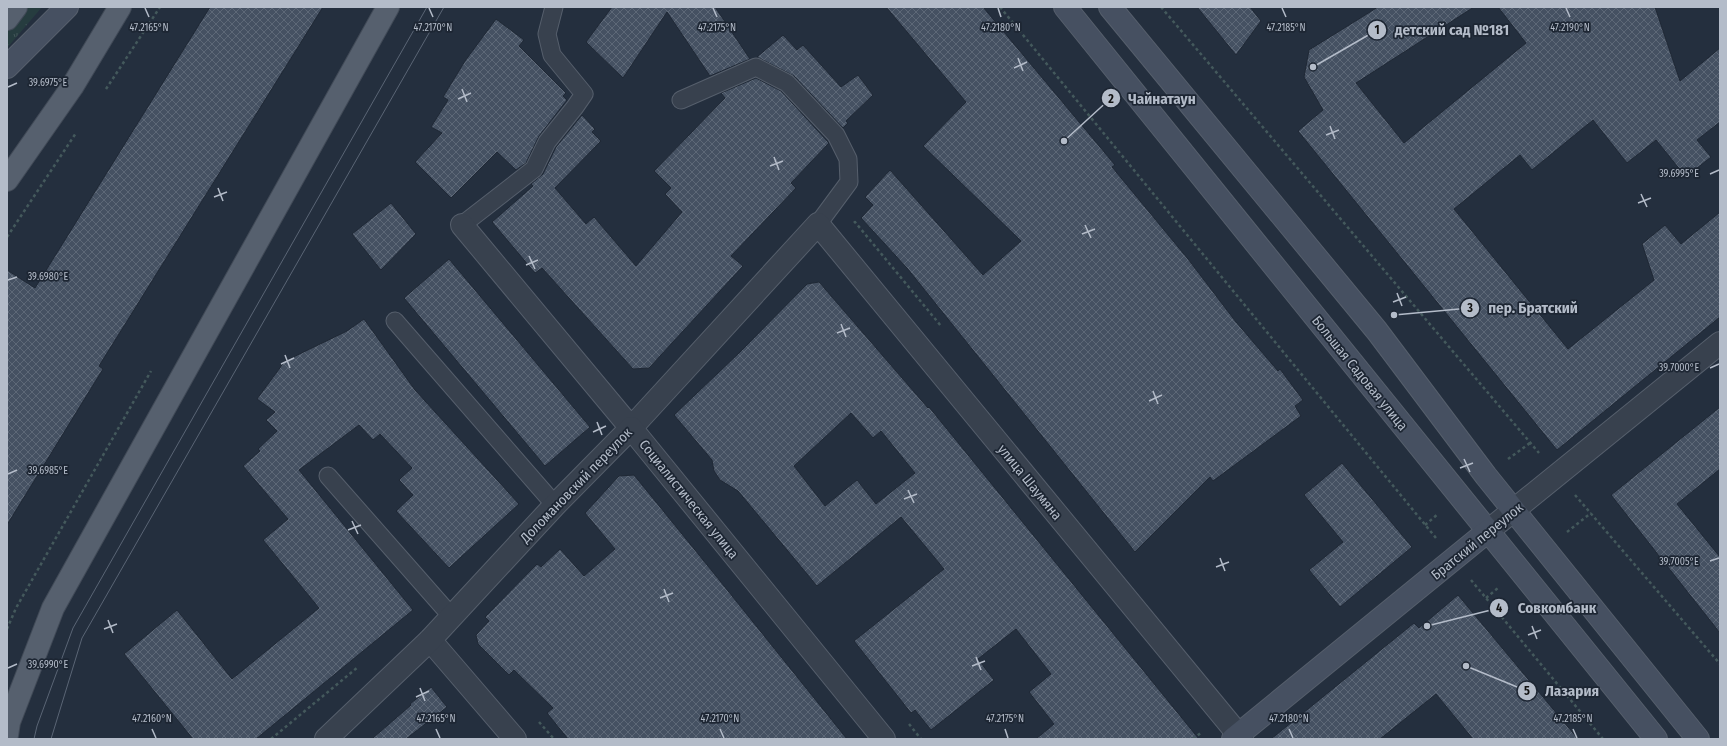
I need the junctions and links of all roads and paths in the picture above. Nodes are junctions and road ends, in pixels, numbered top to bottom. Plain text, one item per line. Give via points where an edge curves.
1 (16, 7) edge
2 (67, 7) edge
3 (120, 7) edge
4 (388, 7) edge
5 (554, 7) edge
6 (1000, 7) edge
7 (1064, 7) edge
8 (1110, 7) edge
9 (1161, 7) edge
10 (7, 19) edge
11 (7, 67) edge
12 (681, 100) dead end
13 (7, 180) edge
14 (818, 224) junction
15 (462, 225) joint
16 (834, 243) junction
17 (395, 321) dead end
18 (941, 326) dead end
19 (1720, 343) edge
20 (631, 428) junction
21 (1558, 475) junction
22 (328, 476) dead end
23 (555, 505) junction
24 (1514, 510) junction
25 (1488, 531) junction
26 (1454, 559) junction
27 (452, 617) junction
28 (430, 640) junction
29 (1720, 664) edge
30 (533, 716) dead end
31 (906, 720) dead end
32 (7, 735) edge
33 (1238, 738) edge
34 (326, 739) edge
35 (515, 739) edge
36 (554, 739) edge
37 (884, 739) edge
38 (921, 739) edge
39 (1603, 739) edge
40 (1656, 739) edge
41 (1698, 739) edge

1 - 10 main road
2 - 11 main road
3 - 13 main road via 72,87
4 - 32 main road via 53,608 9,722
5 - 15 lane via 547,34 552,55 584,94 547,142 534,169
6 - 26 path
7 - 25 main road, Большая Садовая улица
8 - 24 main road via 1377,331
9 - 21 path
12 - 14 lane via 756,67 786,83 836,135 848,159 849,182
14 - 16 street, улица Шаумяна
14 - 20 street, Доломановский переулок
15 - 20 street, Социалистическая улица
16 - 18 path via 856,222
16 - 33 street, улица Шаумяна
17 - 23 lane
19 - 21 street, Братский переулок
20 - 23 street, Доломановский переулок
20 - 37 street, Социалистическая улица
21 - 24 street, Братский переулок
21 - 29 path
22 - 27 lane
23 - 27 street, Доломановский переулок
24 - 25 street, Братский переулок
24 - 41 main road
25 - 26 main road, Братский переулок
25 - 40 main road, Большая Садовая улица
26 - 33 main road, Братский переулок
26 - 39 path
27 - 28 street, Доломановский переулок
28 - 34 street, Доломановский переулок
28 - 35 street
30 - 36 path
31 - 38 path

